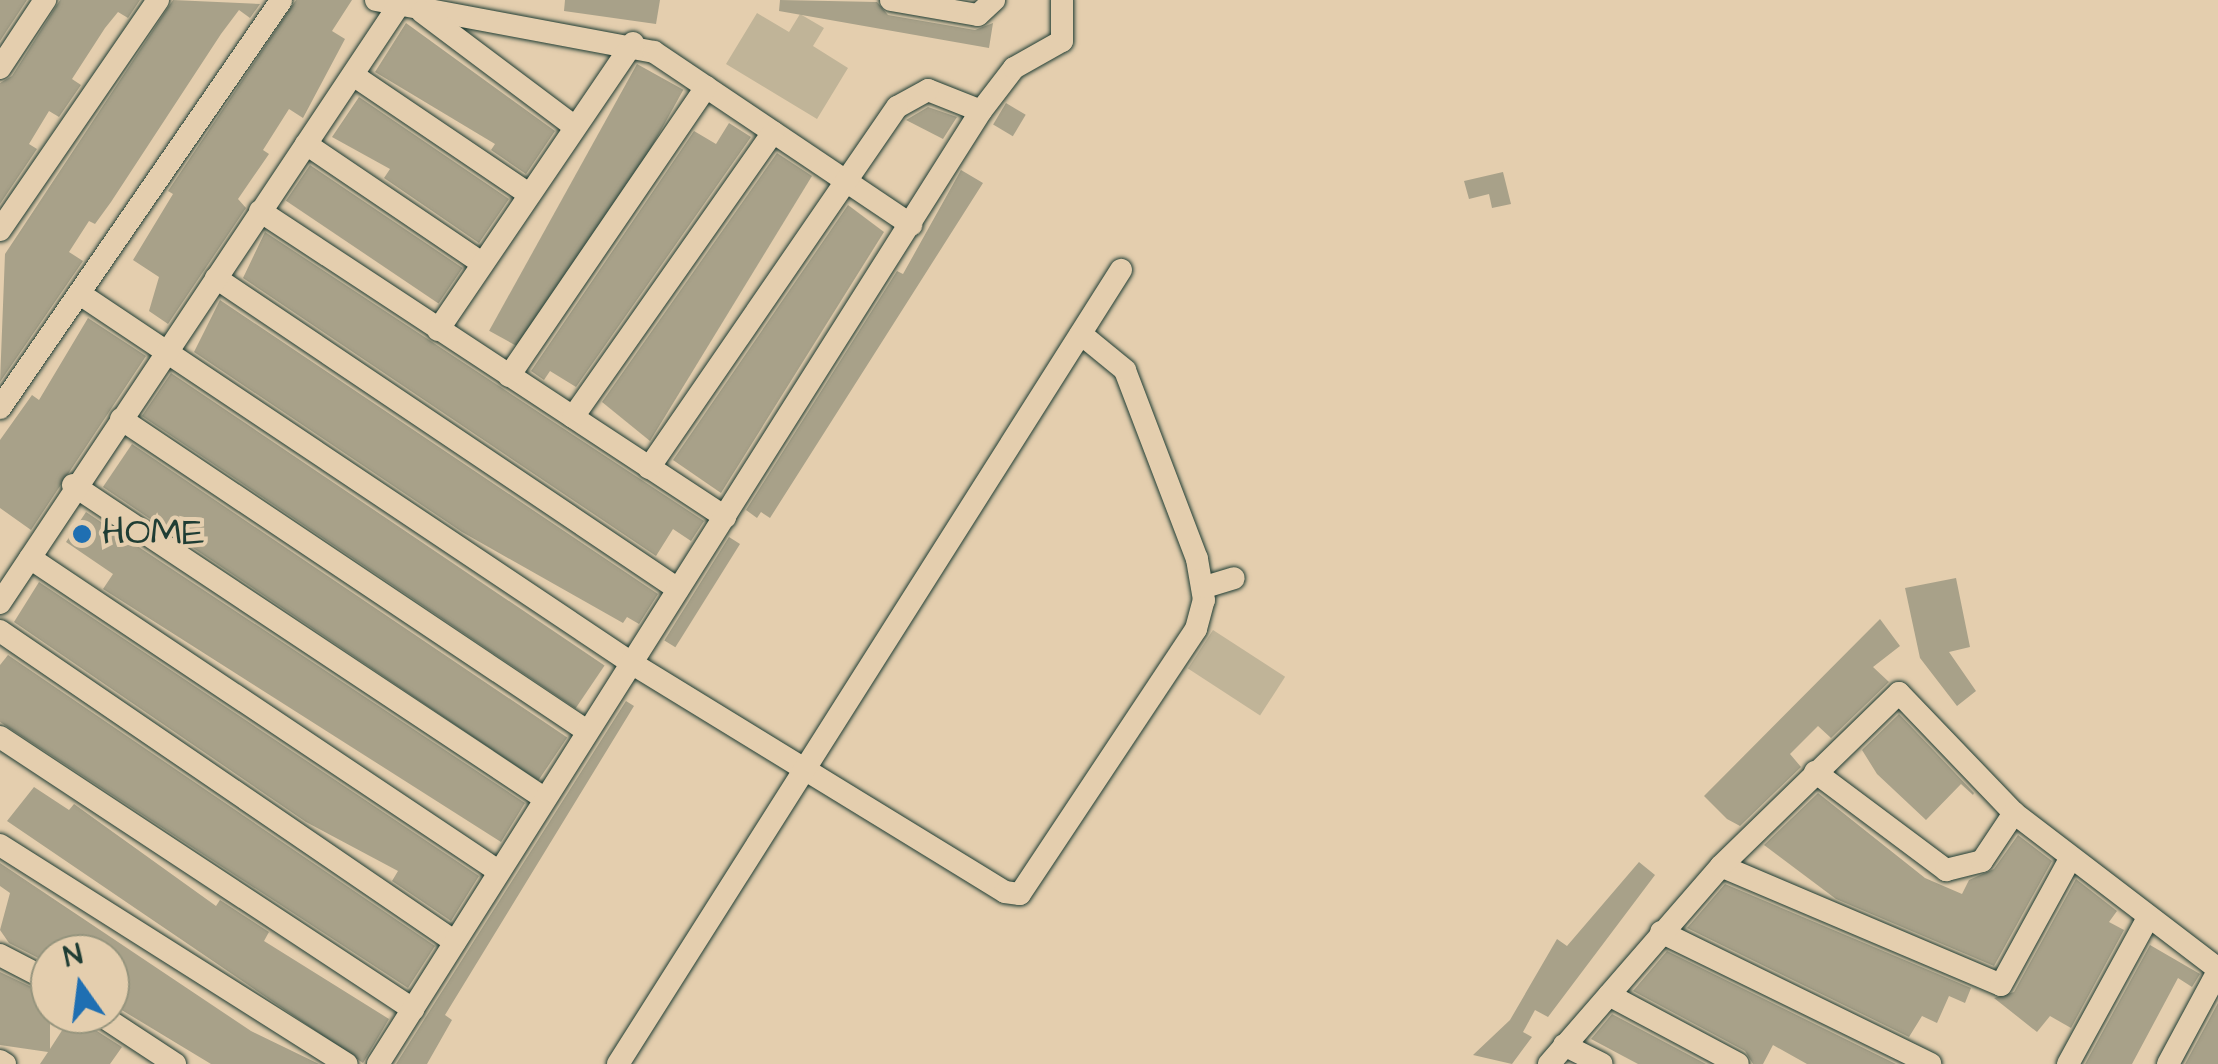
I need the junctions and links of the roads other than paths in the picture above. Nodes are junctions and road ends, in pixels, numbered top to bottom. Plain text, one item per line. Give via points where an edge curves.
1 (45, 0) edge
2 (158, 0) edge
3 (282, 0) edge
4 (891, 0) edge
5 (994, 0) edge
6 (1062, 0) edge
7 (397, 4) edge
8 (633, 44) junction
9 (0, 68) edge
10 (353, 75) junction
11 (706, 87) junction
12 (981, 112) junction
13 (575, 128) junction
14 (773, 132) junction
15 (306, 144) junction
16 (845, 179) junction
17 (529, 194) junction
18 (260, 212) junction
19 (911, 225) junction
20 (0, 230) edge
21 (482, 263) junction
22 (1122, 270) dead end
23 (216, 278) junction
24 (83, 296) junction
25 (438, 330) junction
26 (1081, 334) junction
27 (168, 350) junction
28 (510, 376) junction
29 (0, 408) edge
30 (573, 417) junction
31 (122, 419) junction
32 (649, 468) junction
33 (74, 485) junction
34 (725, 517) junction
35 (30, 558) junction
36 (1234, 578) dead end
37 (1205, 587) junction
38 (678, 589) junction
39 (0, 603) edge
40 (0, 631) edge
41 (633, 664) junction
42 (587, 731) junction
43 (0, 737) edge
44 (805, 769) junction
45 (1815, 772) junction
46 (544, 798) junction
47 (2014, 813) junction
48 (0, 845) edge
49 (2070, 859) junction
50 (1721, 866) junction
51 (498, 871) junction
52 (2148, 918) junction
53 (1661, 932) junction
54 (455, 942) junction
55 (0, 955) edge
56 (2218, 970) edge
57 (30, 971) edge
58 (1609, 995) junction
59 (413, 1009) junction
60 (130, 1034) edge
61 (1564, 1045) junction
62 (176, 1064) edge
63 (347, 1064) edge
64 (378, 1064) edge
65 (618, 1064) edge
66 (1549, 1064) edge
67 (1602, 1064) edge
68 (1738, 1064) edge
69 (1930, 1064) edge
70 (2068, 1064) edge
71 (2168, 1064) edge

1 - 9 street
2 - 20 street
3 - 24 street
4 - 5 street via 978,15
6 - 12 street via 1062,41 1014,68
7 - 8 street
7 - 10 street
7 - 13 street
8 - 11 street
8 - 13 street
10 - 15 street
10 - 17 street
11 - 14 street
11 - 28 street
12 - 16 street via 928,90 910,95
12 - 19 street
13 - 17 street
14 - 16 street
14 - 30 street
15 - 18 street
15 - 21 street
16 - 19 street
16 - 32 street
17 - 21 street
18 - 23 street
18 - 25 street
19 - 34 street
21 - 25 street
22 - 26 street
23 - 27 street
23 - 38 street
24 - 27 street
24 - 29 street
25 - 28 street
26 - 37 street via 1124,370
26 - 44 street
27 - 31 street
27 - 41 street
28 - 30 street
30 - 32 street
31 - 33 street
31 - 42 street
32 - 34 street
33 - 35 street
33 - 46 street
34 - 38 street
35 - 39 street
35 - 51 street
36 - 37 street
37 - 44 street via 1196,629 1028,892 1006,892
38 - 41 street
40 - 54 street
41 - 42 street
41 - 44 street
42 - 46 street
43 - 59 street
44 - 65 street
45 - 47 street via 1946,870 1982,861
45 - 47 street via 1899,694
45 - 50 street
46 - 51 street
47 - 49 street
48 - 63 street
49 - 50 street via 2001,985
49 - 52 street
50 - 53 street
51 - 54 street
52 - 56 street
52 - 70 street
53 - 58 street
53 - 69 street
54 - 59 street
55 - 57 street
56 - 71 street
58 - 61 street
58 - 68 street
59 - 64 street
60 - 62 street
61 - 66 street
61 - 67 street

